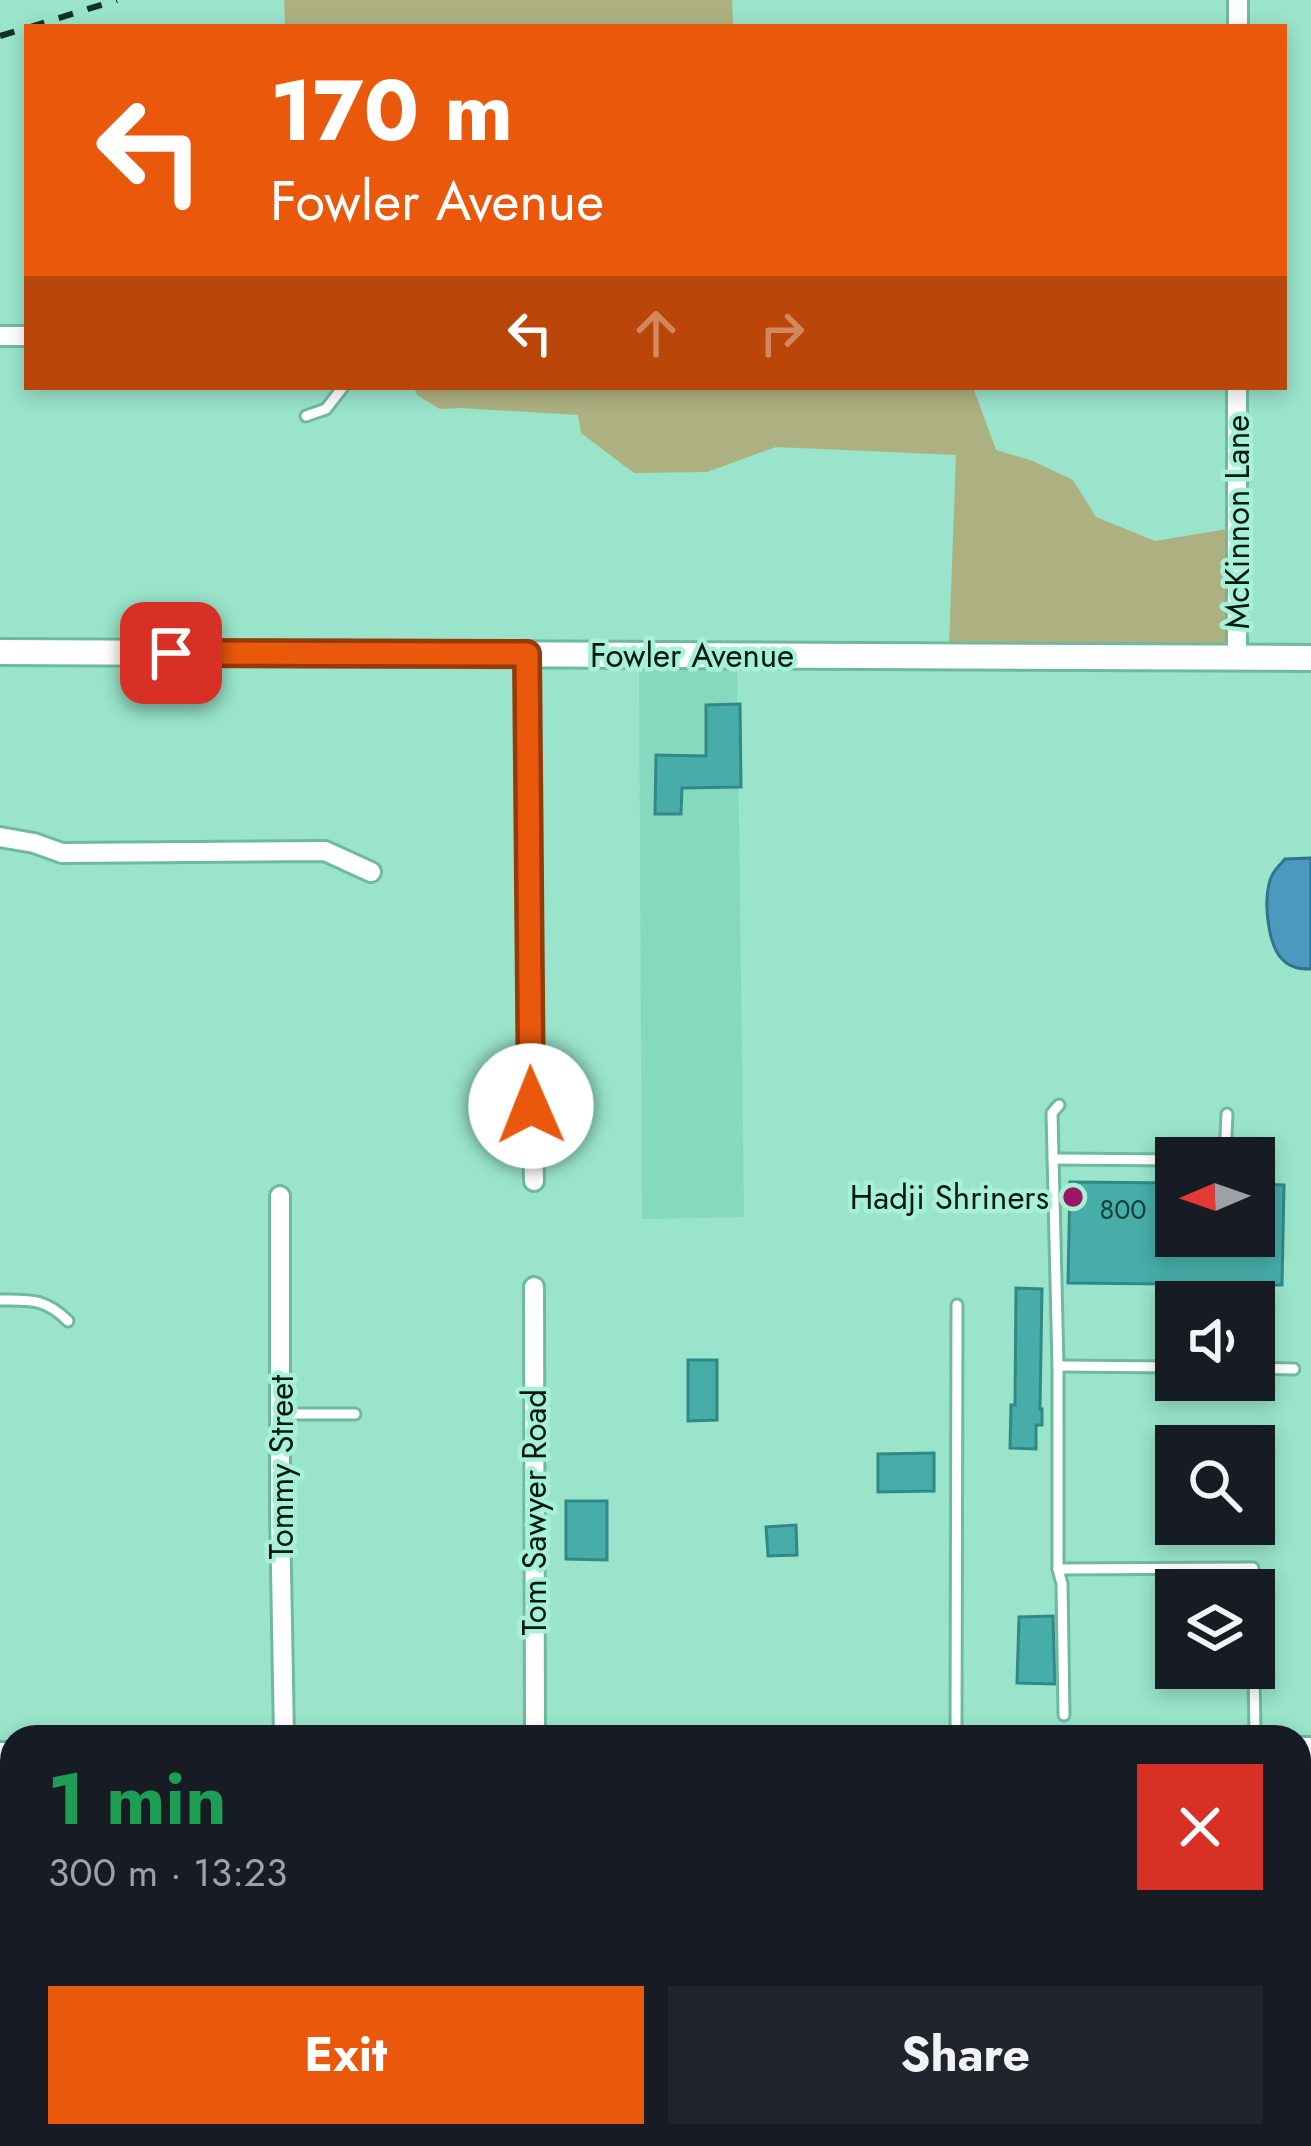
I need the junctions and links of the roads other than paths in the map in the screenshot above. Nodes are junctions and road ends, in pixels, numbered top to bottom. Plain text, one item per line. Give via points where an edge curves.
1 (342, 390) edge
2 (1237, 390) edge
3 (307, 416) dead end
4 (0, 652) edge
5 (527, 654) junction
6 (1237, 658) junction
7 (1311, 658) edge
8 (0, 837) edge
9 (371, 872) dead end
10 (1059, 1105) dead end
11 (1227, 1114) dead end
12 (1226, 1137) edge
13 (1052, 1159) junction
14 (1155, 1160) edge
15 (534, 1181) dead end
16 (280, 1196) dead end
17 (534, 1287) dead end
18 (0, 1300) edge
19 (956, 1304) dead end
20 (68, 1321) dead end
21 (1058, 1366) junction
22 (1155, 1367) edge
23 (1275, 1369) edge
24 (1294, 1369) dead end
25 (281, 1414) junction
26 (355, 1414) dead end
27 (1058, 1569) junction
28 (1252, 1569) edge
29 (1254, 1689) edge
30 (1064, 1715) dead end
31 (284, 1725) edge
32 (536, 1725) edge
33 (956, 1725) edge
34 (1255, 1725) edge

1 - 3 lane
2 - 6 street, McKinnon Lane
4 - 5 street, Fowler Avenue
5 - 6 street, Fowler Avenue
5 - 15 street
6 - 7 street, Fowler Avenue
8 - 9 street via 62,853 325,851
10 - 13 lane
11 - 12 lane
13 - 14 lane
13 - 21 lane
16 - 25 street, Tommy Street
17 - 32 street, Tom Sawyer Road
18 - 20 lane via 43,1302
19 - 33 lane
21 - 22 lane
21 - 27 lane
23 - 24 lane
25 - 26 lane
25 - 31 street, Tommy Street
27 - 28 lane
27 - 30 lane
29 - 34 lane

